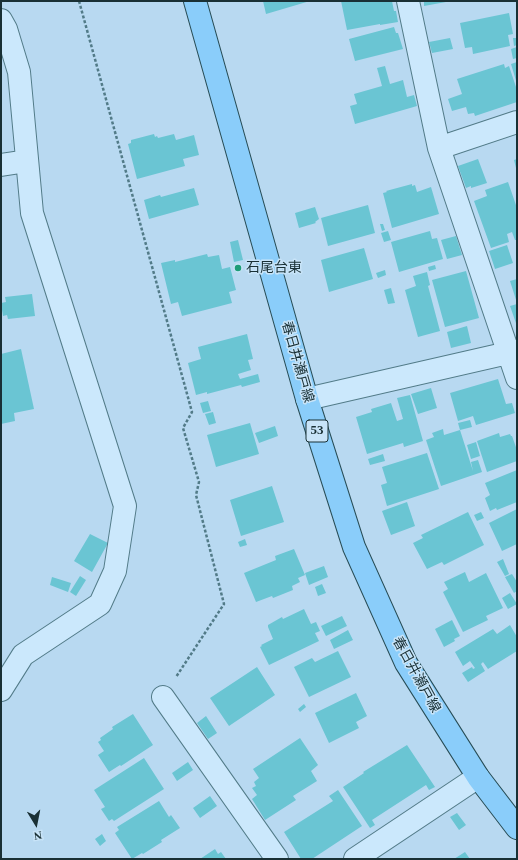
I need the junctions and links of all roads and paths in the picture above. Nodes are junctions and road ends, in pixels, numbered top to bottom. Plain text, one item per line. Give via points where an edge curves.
1 (79, 1) edge
2 (195, 1) edge
3 (408, 1) edge
4 (1, 20) edge
5 (517, 122) edge
6 (439, 148) junction
7 (27, 162) junction
8 (1, 164) edge
9 (512, 352) edge
10 (517, 378) edge
11 (307, 399) junction
12 (1, 690) edge
13 (163, 697) joint
14 (478, 777) junction
15 (517, 828) edge
16 (277, 859) edge
17 (355, 859) edge

1 - 13 path via 192,412 183,428 199,482 196,495 224,604
2 - 11 main road, 春日井瀬戸線 / 53
3 - 6 street
4 - 7 street via 19,72
5 - 6 street
6 - 9 street
7 - 8 street
7 - 12 street via 32,213 125,506 114,571 100,604 23,655
9 - 10 street
9 - 11 street
11 - 14 main road, 春日井瀬戸線 / 53 via 354,547 399,648
13 - 16 street
14 - 15 main road, 春日井瀬戸線 / 53
14 - 17 street

